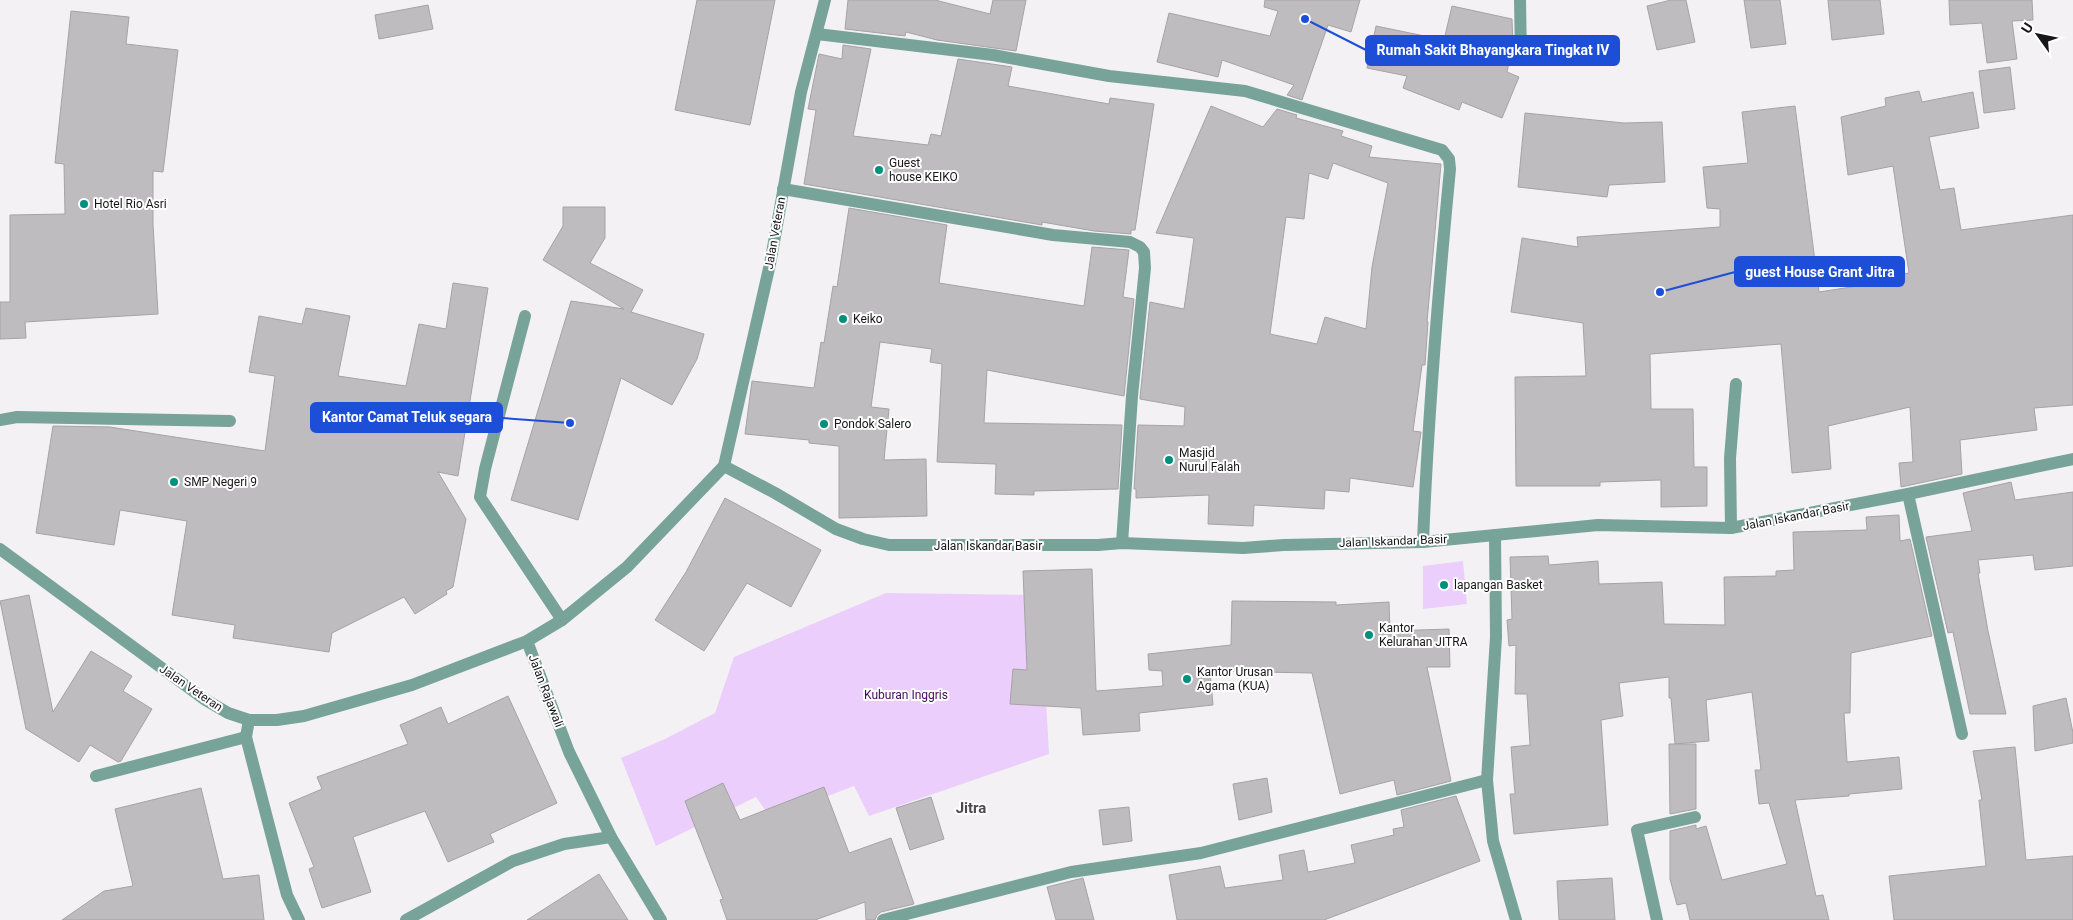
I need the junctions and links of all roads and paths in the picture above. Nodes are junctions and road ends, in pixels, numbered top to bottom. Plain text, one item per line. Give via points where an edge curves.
1 (824, 0) edge
2 (1520, 0) edge
3 (817, 34) junction
4 (1521, 57) dead end
5 (783, 189) junction
6 (525, 316) dead end
7 (1736, 384) dead end
8 (0, 420) edge
9 (230, 421) dead end
10 (2073, 459) edge
11 (724, 466) junction
12 (1908, 494) junction
13 (1731, 528) junction
14 (1495, 535) junction
15 (1423, 542) junction
16 (1122, 543) junction
17 (0, 549) edge
18 (562, 620) junction
19 (527, 641) junction
20 (249, 720) junction
21 (1962, 734) dead end
22 (246, 737) junction
23 (96, 776) dead end
24 (1488, 780) junction
25 (1695, 817) dead end
26 (611, 838) junction
27 (299, 920) edge
28 (406, 920) edge
29 (661, 920) edge
30 (884, 920) edge
31 (1516, 920) edge
32 (1657, 920) edge

1 - 3 street, Jalan Veteran
2 - 4 street
3 - 5 street, Jalan Veteran via 801,92
3 - 15 street via 993,55 1109,76 1245,90 1442,150 1450,169 1434,338
5 - 11 street, Jalan Veteran via 770,264
5 - 16 street via 1053,234 1130,242 1142,248 1145,268
6 - 18 street via 480,497
7 - 13 street via 1730,458
8 - 9 street via 18,417
10 - 12 street, Jalan Iskandar Basir
11 - 16 street, Jalan Iskandar Basir via 836,529 889,545
11 - 18 street, Jalan Rajawali via 627,567
12 - 13 street, Jalan Iskandar Basir
12 - 21 street
13 - 14 street, Jalan Iskandar Basir via 1598,525
14 - 15 street, Jalan Iskandar Basir
14 - 24 street via 1496,637
15 - 16 street, Jalan Iskandar Basir via 1243,548
17 - 20 street, Jalan Veteran via 204,699 228,713
18 - 19 street, Jalan Rajawali
19 - 20 street, Jalan Veteran via 412,685 304,716
19 - 26 street, Jalan Rajawali via 569,752
20 - 22 street
22 - 23 street
22 - 27 street via 287,895
24 - 30 street via 1201,853 1071,872
24 - 31 street via 1493,841
25 - 32 street via 1637,830
26 - 28 street via 564,844 513,861
26 - 29 street, Jalan Rajawali

